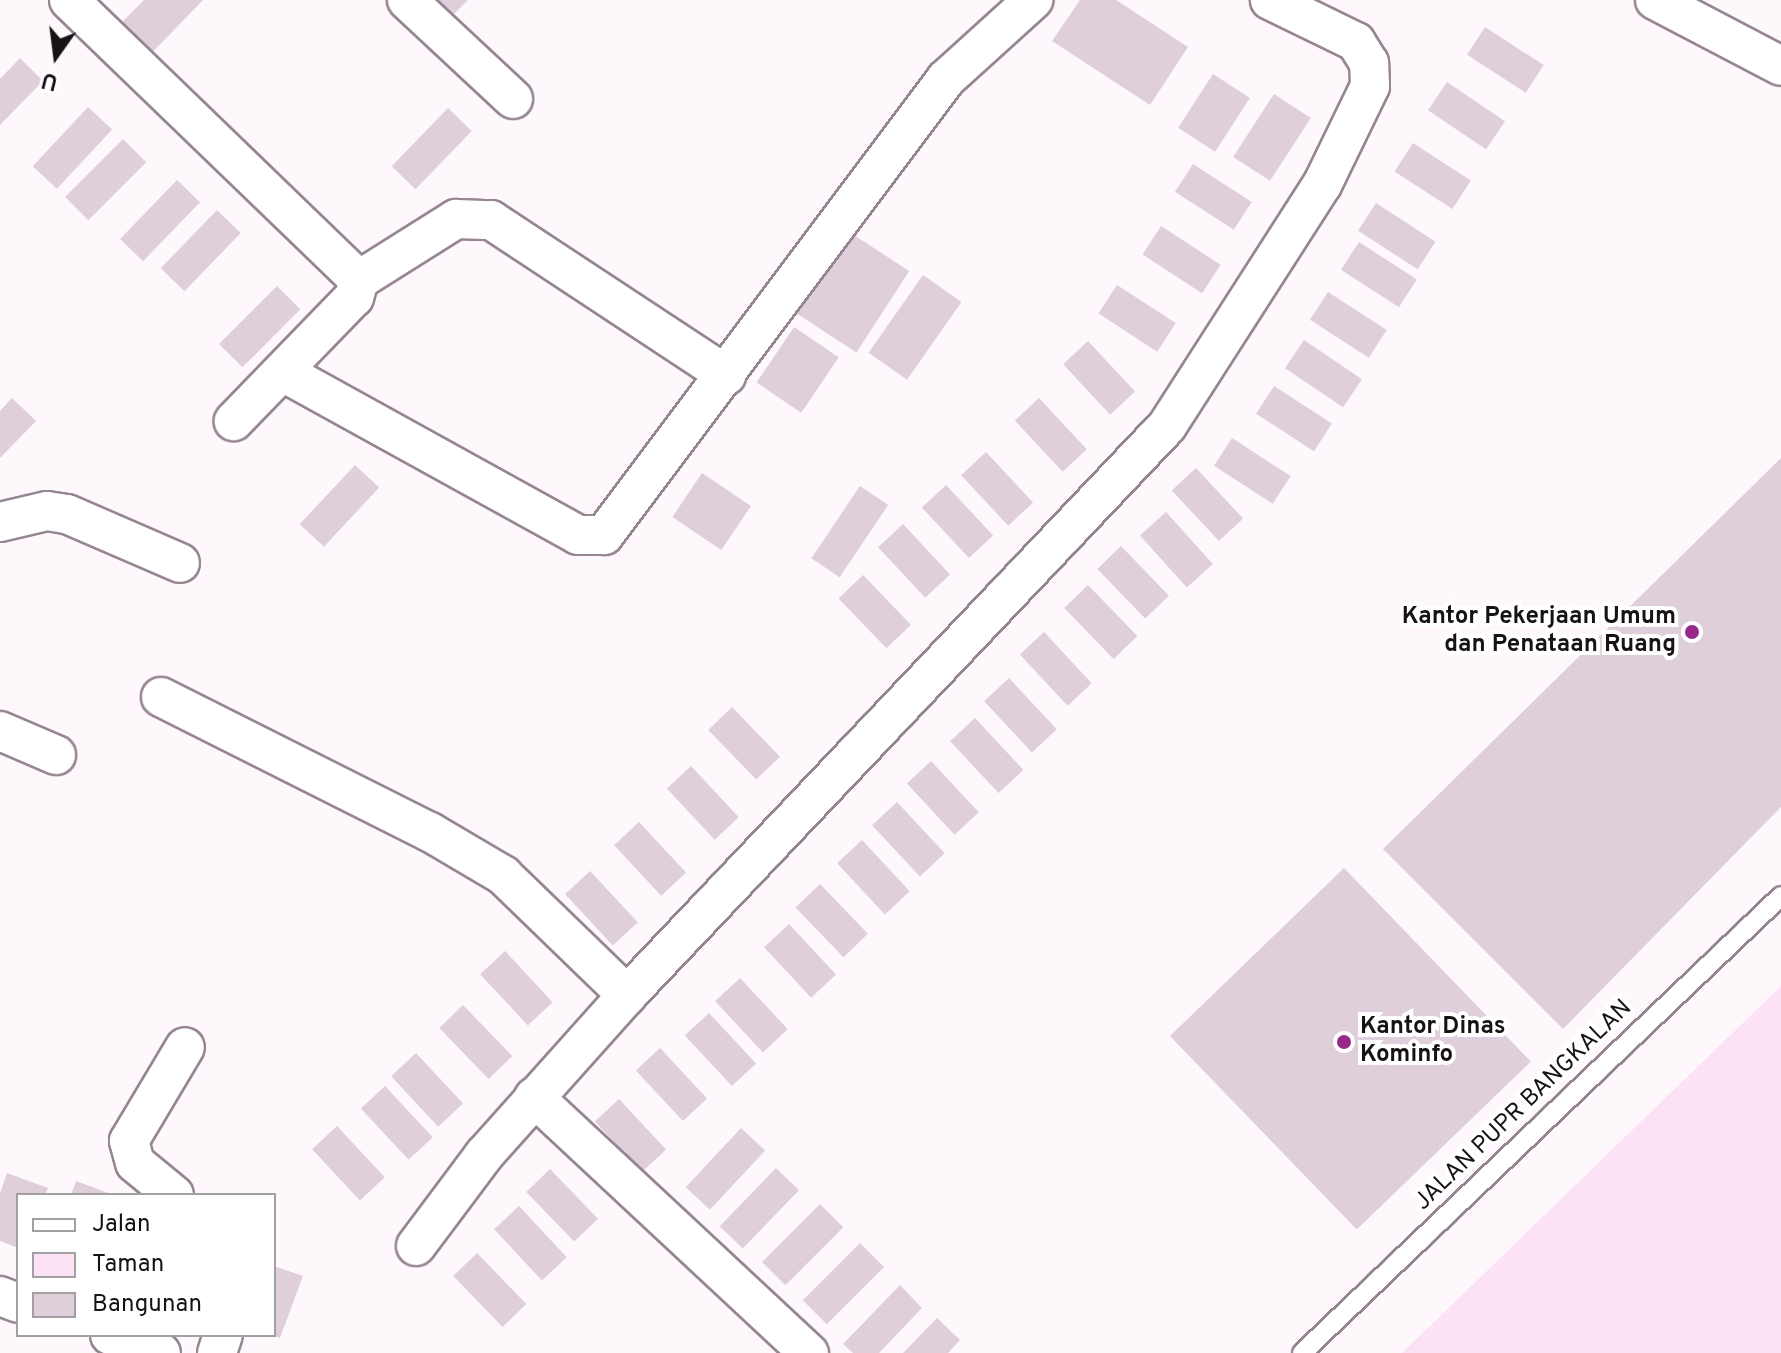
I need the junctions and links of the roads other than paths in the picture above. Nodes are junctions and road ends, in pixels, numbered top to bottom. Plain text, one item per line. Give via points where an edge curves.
1 (69, 0) edge
2 (407, 0) edge
3 (1033, 0) edge
4 (1270, 0) edge
5 (1655, 0) edge
6 (1781, 66) edge
7 (513, 99) dead end
8 (359, 280) junction
9 (283, 372) junction
10 (726, 375) junction
11 (234, 421) dead end
12 (0, 522) edge
13 (180, 563) dead end
14 (161, 697) dead end
15 (0, 731) edge
16 (56, 755) dead end
17 (1781, 896) edge
18 (627, 995) junction
19 (185, 1047) dead end
20 (534, 1097) junction
21 (172, 1193) edge
22 (416, 1246) dead end
23 (116, 1337) edge
24 (161, 1353) edge
25 (809, 1353) edge
26 (1302, 1353) edge

1 - 8 street
2 - 7 street
3 - 10 street via 946,79
4 - 18 street via 1356,42 1372,74 1322,185 1268,275 1167,426
5 - 6 street
8 - 9 street via 354,297
8 - 10 street via 456,219 491,220
9 - 10 street via 586,537 611,529
9 - 11 street
12 - 13 street via 47,511 67,514
14 - 18 street via 430,832 503,875
15 - 16 street
17 - 26 lane, JALAN PUPR BANGKALAN
18 - 20 street
19 - 21 street via 129,1141 135,1163
20 - 22 street
20 - 25 street
23 - 24 street

